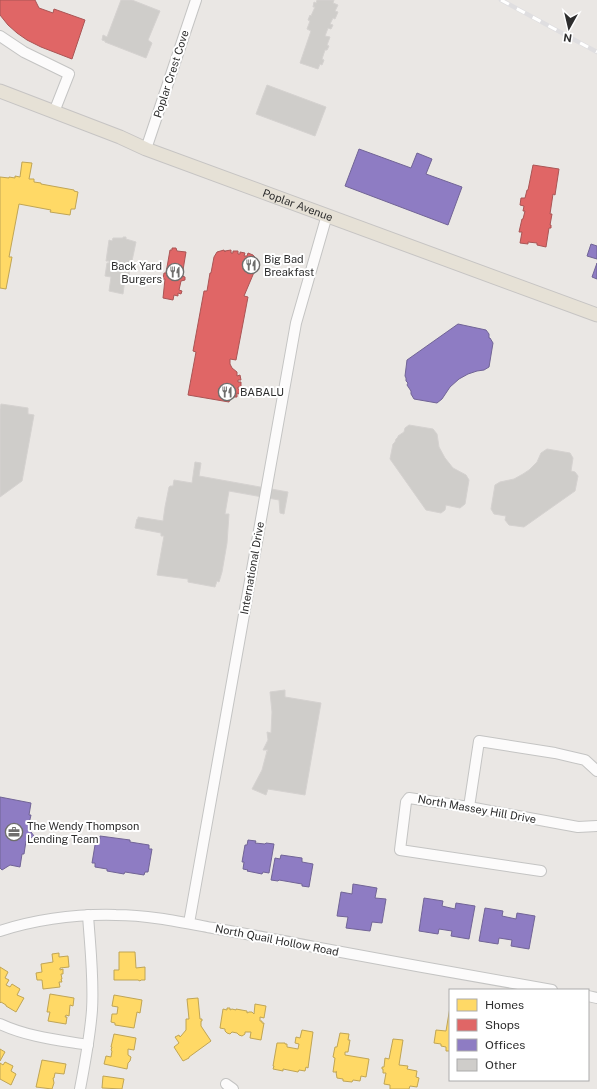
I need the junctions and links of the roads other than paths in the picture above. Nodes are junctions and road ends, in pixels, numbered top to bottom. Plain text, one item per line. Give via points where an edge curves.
1 (196, 0) edge
2 (0, 36) edge
3 (0, 91) edge
4 (54, 112) junction
5 (146, 149) junction
6 (327, 215) junction
7 (597, 315) edge
8 (597, 772) edge
9 (469, 807) junction
10 (597, 826) edge
11 (541, 871) dead end
12 (88, 915) junction
13 (189, 923) junction
14 (0, 931) edge
15 (546, 989) edge
16 (0, 1024) edge
17 (88, 1045) junction
18 (80, 1089) edge

1 - 5 street, Poplar Crest Cove
2 - 4 street via 24,52 69,74
3 - 4 main road, Poplar Avenue
4 - 5 main road, Poplar Avenue
5 - 6 main road, Poplar Avenue
6 - 7 main road, Poplar Avenue
6 - 13 street, International Drive via 296,323
8 - 9 street via 585,760 479,741
9 - 10 street, North Massey Hill Drive via 578,827
9 - 11 street, North Massey Hill Drive via 409,798 406,802 400,850
12 - 13 street, North Quail Hollow Road via 148,917
12 - 14 street, North Quail Hollow Road via 26,924
12 - 17 street via 92,992
13 - 15 street, North Quail Hollow Road
16 - 17 street via 34,1036
17 - 18 street

